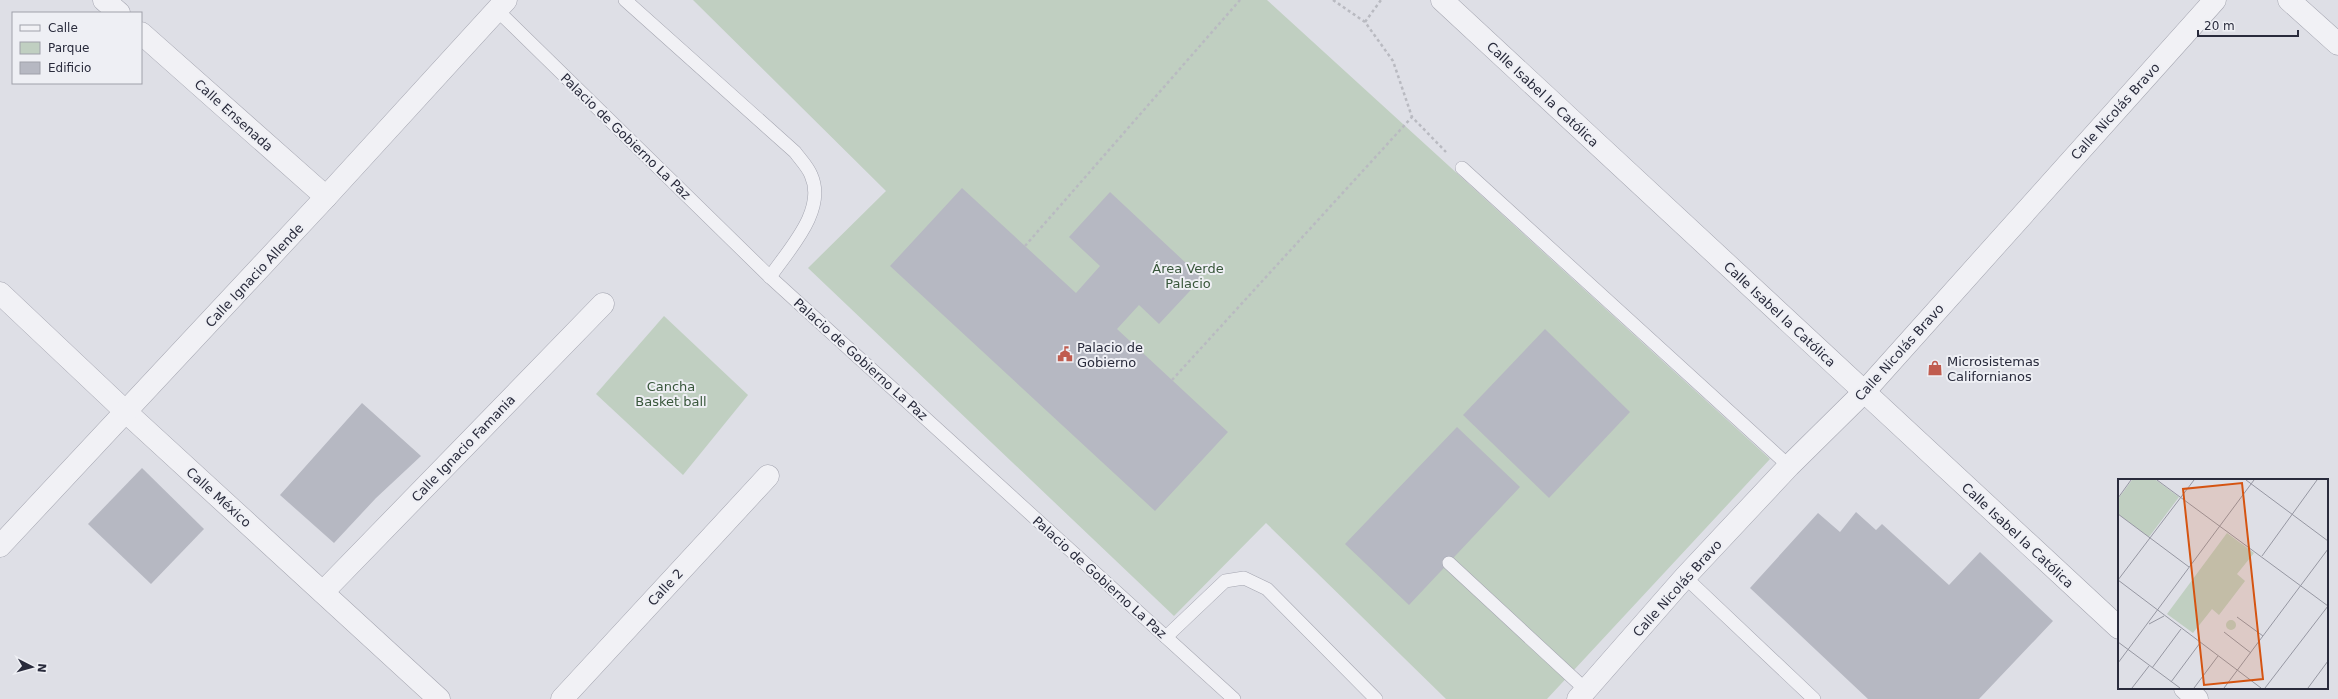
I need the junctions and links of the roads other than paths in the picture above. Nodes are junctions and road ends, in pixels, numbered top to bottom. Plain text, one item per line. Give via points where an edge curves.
1 (104, 0) edge
2 (625, 0) edge
3 (1442, 0) edge
4 (2215, 0) edge
5 (2289, 0) edge
6 (496, 3) edge
7 (118, 12) edge
8 (142, 34) edge
9 (2338, 44) edge
10 (1462, 168) road end
11 (326, 197) junction
12 (770, 277) junction
13 (0, 293) edge
14 (603, 304) dead end
15 (1864, 392) junction
16 (126, 412) junction
17 (1789, 466) junction
18 (768, 476) dead end
19 (0, 546) edge
20 (1449, 563) dead end
21 (1685, 577) junction
22 (323, 592) junction
23 (2118, 627) edge
24 (1166, 637) junction
25 (2186, 689) edge
26 (1582, 695) edge
27 (439, 699) edge
28 (562, 699) edge
29 (1234, 699) edge
30 (1376, 699) edge
31 (1814, 699) edge
32 (2197, 699) edge

1 - 7 street
2 - 12 lane via 795,152 811,175 816,196 812,215
3 - 15 street, Calle Isabel la Católica
4 - 15 street, Calle Nicolás Bravo
5 - 9 street
6 - 11 street, Calle Ignacio Allende
6 - 12 lane, Palacio de Gobierno La Paz
8 - 11 street, Calle Ensenada
10 - 17 lane
11 - 16 street, Calle Ignacio Allende
12 - 24 lane, Palacio de Gobierno La Paz
13 - 16 street, Calle México
14 - 22 street, Calle Ignacio Famania
15 - 17 street, Calle Nicolás Bravo
15 - 23 street, Calle Isabel la Católica
16 - 19 street, Calle Ignacio Allende
16 - 22 street, Calle México
17 - 21 street, Calle Nicolás Bravo
18 - 28 street, Calle 2
20 - 26 lane
21 - 26 street, Calle Nicolás Bravo
21 - 31 lane
22 - 27 street, Calle México
24 - 29 lane, Palacio de Gobierno La Paz
24 - 30 lane via 1225,581 1244,578 1267,589
25 - 32 street

